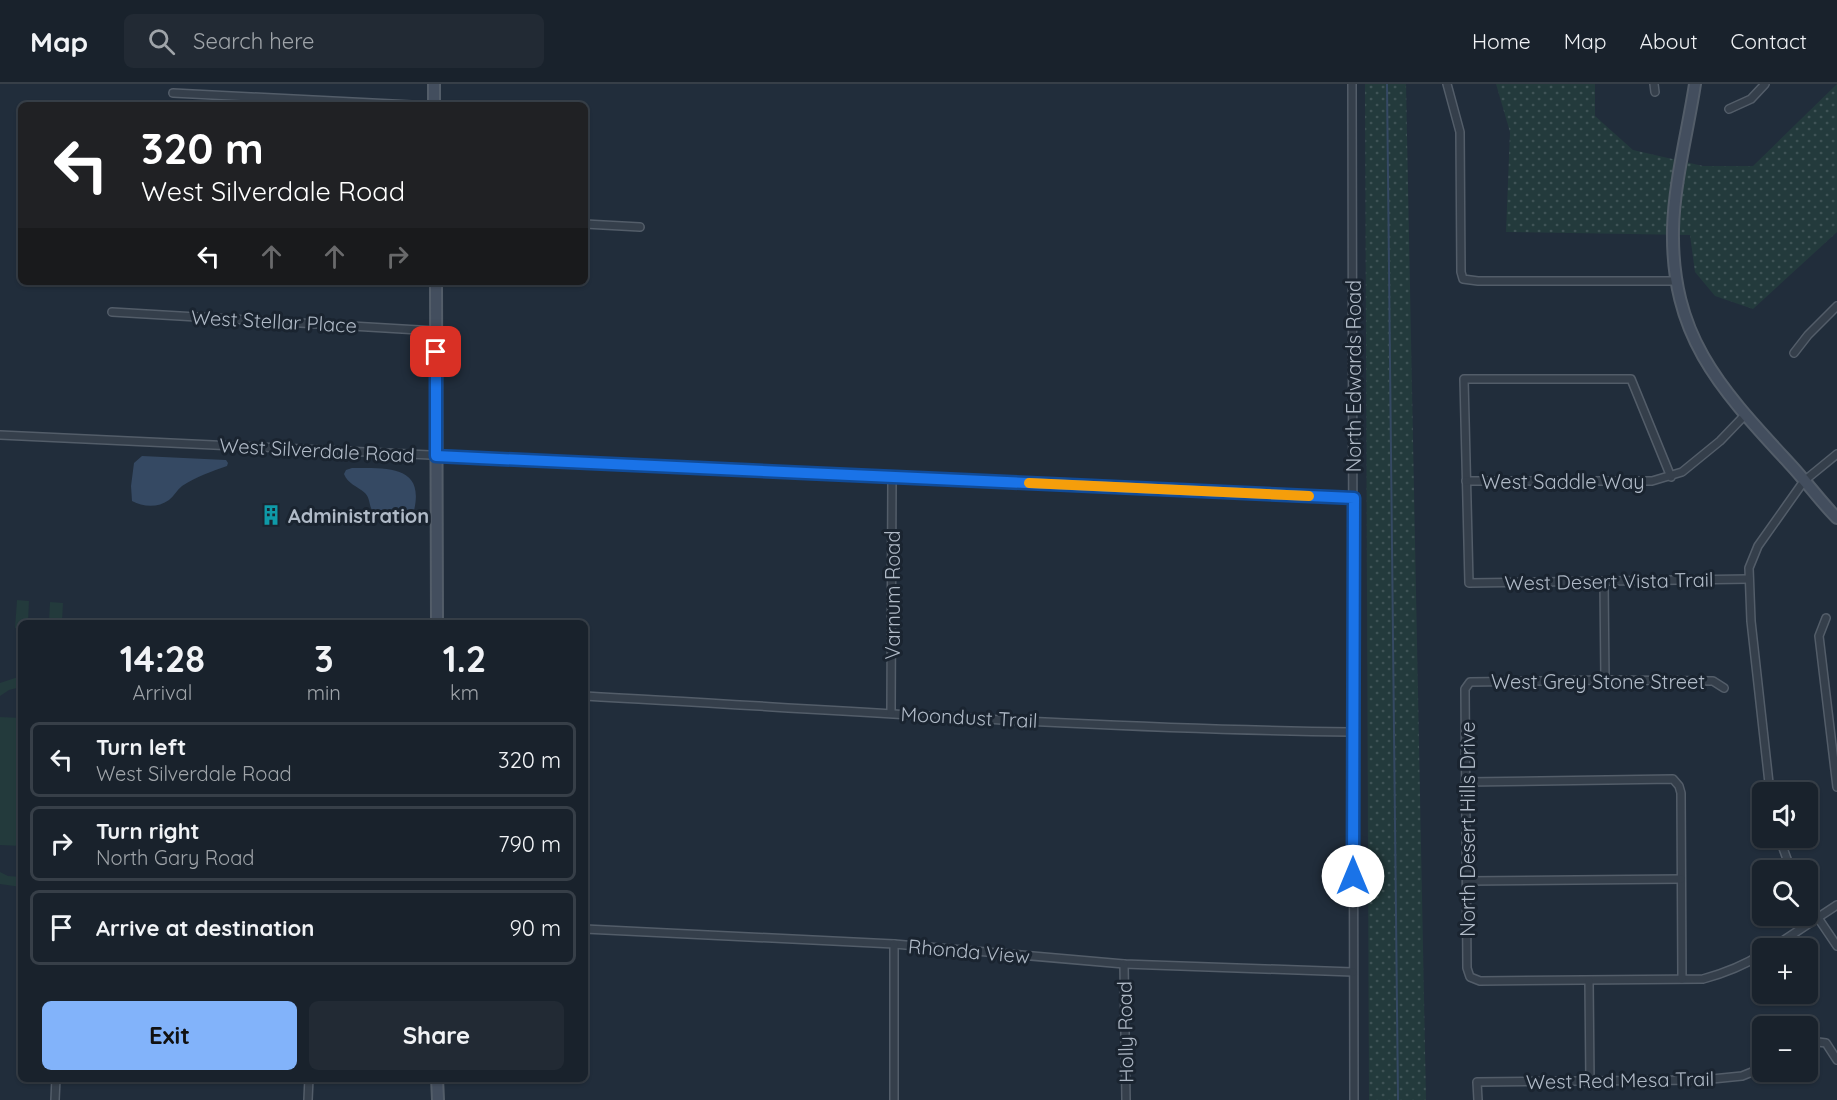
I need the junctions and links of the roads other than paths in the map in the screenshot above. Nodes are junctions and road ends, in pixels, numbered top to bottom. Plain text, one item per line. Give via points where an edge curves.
1 (434, 84) edge
2 (1352, 84) edge
3 (1447, 84) edge
4 (1654, 84) edge
5 (1695, 84) edge
6 (1765, 84) edge
7 (1655, 92) dead end
8 (173, 93) dead end
9 (352, 102) edge
10 (434, 102) edge
11 (1729, 109) dead end
12 (588, 224) edge
13 (640, 227) dead end
14 (1676, 281) junction
15 (436, 285) edge
16 (1837, 306) edge
17 (112, 312) dead end
18 (436, 331) junction
19 (1794, 353) dead end
20 (1745, 415) junction
21 (0, 435) edge
22 (1837, 454) edge
23 (436, 456) junction
24 (892, 477) junction
25 (1671, 477) junction
26 (1466, 481) junction
27 (1804, 481) junction
28 (1354, 498) junction
29 (1837, 518) edge
30 (1749, 579) junction
31 (1604, 581) junction
32 (1827, 618) dead end
33 (437, 620) edge
34 (1605, 680) junction
35 (1470, 682) joint
36 (1724, 688) dead end
37 (588, 696) edge
38 (891, 713) junction
39 (1352, 732) junction
40 (1834, 735) edge
41 (1467, 782) junction
42 (1769, 782) edge
43 (1837, 787) edge
44 (1682, 879) junction
45 (1468, 881) junction
46 (1837, 905) edge
47 (1818, 918) edge
48 (1818, 920) edge
49 (1806, 926) edge
50 (588, 929) edge
51 (1788, 938) edge
52 (894, 944) junction
53 (1837, 946) edge
54 (1752, 960) edge
55 (1124, 964) junction
56 (1353, 972) junction
57 (1682, 979) junction
58 (1589, 981) junction
59 (1818, 1042) edge
60 (1837, 1060) edge
61 (1752, 1072) edge
62 (1590, 1081) junction
63 (56, 1082) edge
64 (309, 1082) edge
65 (437, 1082) edge
66 (55, 1100) edge
67 (308, 1100) edge
68 (438, 1100) edge
69 (894, 1100) edge
70 (1126, 1100) edge
71 (1354, 1100) edge
72 (1478, 1100) edge

1 - 10 street
2 - 28 street, North Edwards Road
3 - 14 street via 1460,132 1463,279
4 - 7 street
5 - 14 street via 1673,226
6 - 11 street via 1751,99
8 - 9 street
12 - 13 street
14 - 20 street via 1699,350
15 - 18 street
16 - 19 street
17 - 18 street, West Stellar Place
18 - 23 street
20 - 25 street, West Saddle Way via 1720,441
20 - 27 street
21 - 23 street, West Silverdale Road
22 - 27 street
23 - 24 street, West Silverdale Road
23 - 33 street
24 - 28 street, West Silverdale Road
24 - 38 street, Varnum Road
25 - 26 street, West Saddle Way via 1652,481
25 - 26 street via 1631,379 1464,379
26 - 31 street, West Desert Vista Trail via 1469,583
27 - 29 street
27 - 30 street via 1758,546
28 - 39 street, North Edwards Road
30 - 31 street, West Desert Vista Trail
30 - 42 street via 1750,621
31 - 34 street
32 - 40 street via 1819,636
34 - 35 street, West Grey Stone Street
34 - 36 street, West Grey Stone Street via 1713,681
35 - 41 street, North Desert Hills Drive via 1465,689
37 - 38 street, Moondust Trail
38 - 39 street, Moondust Trail via 1216,731
39 - 56 street, North Edwards Road
40 - 43 street
41 - 44 street via 1673,779 1679,786
41 - 45 street, North Desert Hills Drive
44 - 45 street
44 - 57 street
45 - 58 street, North Desert Hills Drive via 1470,977 1480,981
46 - 47 street
48 - 53 street
49 - 51 street
50 - 52 street, Rhonda View
52 - 55 street, Rhonda View
52 - 69 street
54 - 57 street via 1728,973
55 - 56 street, Rhonda View
55 - 70 street, Holly Road
56 - 71 street, North Edwards Road
57 - 58 street
58 - 62 street
59 - 60 street via 1826,1043
61 - 62 street, West Red Mesa Trail via 1702,1080
62 - 72 street, West Red Mesa Trail via 1477,1082
63 - 66 street
64 - 67 street
65 - 68 street

